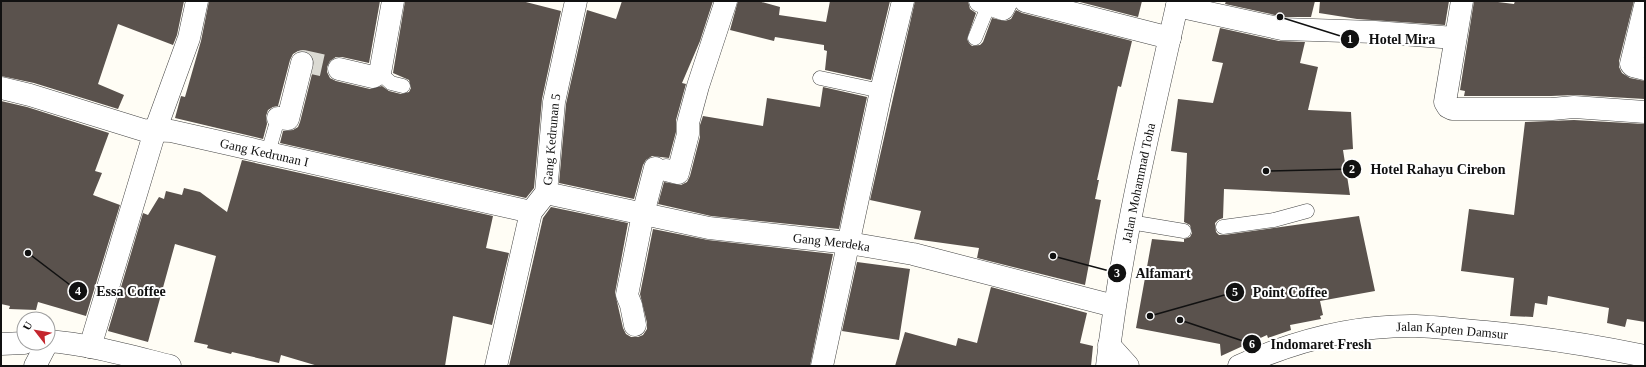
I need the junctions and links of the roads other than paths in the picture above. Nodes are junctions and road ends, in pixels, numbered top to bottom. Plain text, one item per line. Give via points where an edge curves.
1 (196, 1) edge
2 (393, 1) edge
3 (576, 1) edge
4 (726, 1) edge
5 (903, 1) edge
6 (1025, 1) edge
7 (1462, 1) edge
8 (992, 2) edge
9 (1177, 4) edge
10 (1645, 6) edge
11 (975, 38) dead end
12 (1170, 38) junction
13 (1455, 38) junction
14 (302, 63) dead end
15 (339, 69) tunnel mouth
16 (1645, 69) edge
17 (380, 73) junction
18 (820, 78) dead end
19 (403, 86) dead end
20 (1, 88) edge
21 (881, 91) junction
22 (1645, 112) edge
23 (278, 118) joint
24 (155, 131) junction
25 (268, 153) junction
26 (546, 193) junction
27 (1307, 211) dead end
28 (531, 212) junction
29 (644, 214) junction
30 (1130, 222) junction
31 (1223, 227) dead end
32 (1184, 230) dead end
33 (849, 243) junction
34 (1114, 306) junction
35 (635, 325) dead end
36 (56, 342) edge
37 (16, 343) edge
38 (1, 344) edge
39 (90, 347) junction
40 (42, 351) edge
41 (1108, 356) edge
42 (1645, 356) edge
43 (35, 366) edge
44 (170, 366) edge
45 (496, 366) edge
46 (822, 366) edge
47 (1128, 366) edge
48 (1239, 366) edge

1 - 24 street via 189,38
2 - 17 street
3 - 26 street, Gang Kedrunan 5 via 554,102
4 - 29 street via 698,86 678,172 660,169
5 - 21 street
6 - 12 street
7 - 13 street
8 - 11 lane
9 - 12 street, Jalan Mohammad Toha
9 - 13 street via 1282,29
10 - 16 street via 1631,64
12 - 30 street, Jalan Mohammad Toha
13 - 22 street via 1445,102 1452,109 1574,107
14 - 23 street via 288,118
15 - 17 street via 373,77
17 - 19 lane via 391,83
18 - 21 lane
20 - 24 street, Gang Kedrunan I via 143,130
21 - 33 street
23 - 25 lane
24 - 25 street, Gang Kedrunan I via 171,131
24 - 39 street
25 - 28 street, Gang Kedrunan I
26 - 28 street, Gang Kedrunan 5
26 - 29 street, Gang Merdeka
27 - 31 lane via 1274,220
28 - 45 street, Gang Kedrunan 5
29 - 33 street, Gang Merdeka via 709,228
29 - 35 street via 627,295
30 - 32 lane
30 - 34 street, Jalan Mohammad Toha
33 - 34 street, Gang Merdeka via 913,254
33 - 46 street
34 - 41 street, Jalan Mohammad Toha
36 - 39 street
37 - 38 street
39 - 44 street
40 - 43 street
41 - 47 street
42 - 48 street, Jalan Kapten Damsur via 1542,337 1416,326 1333,334

